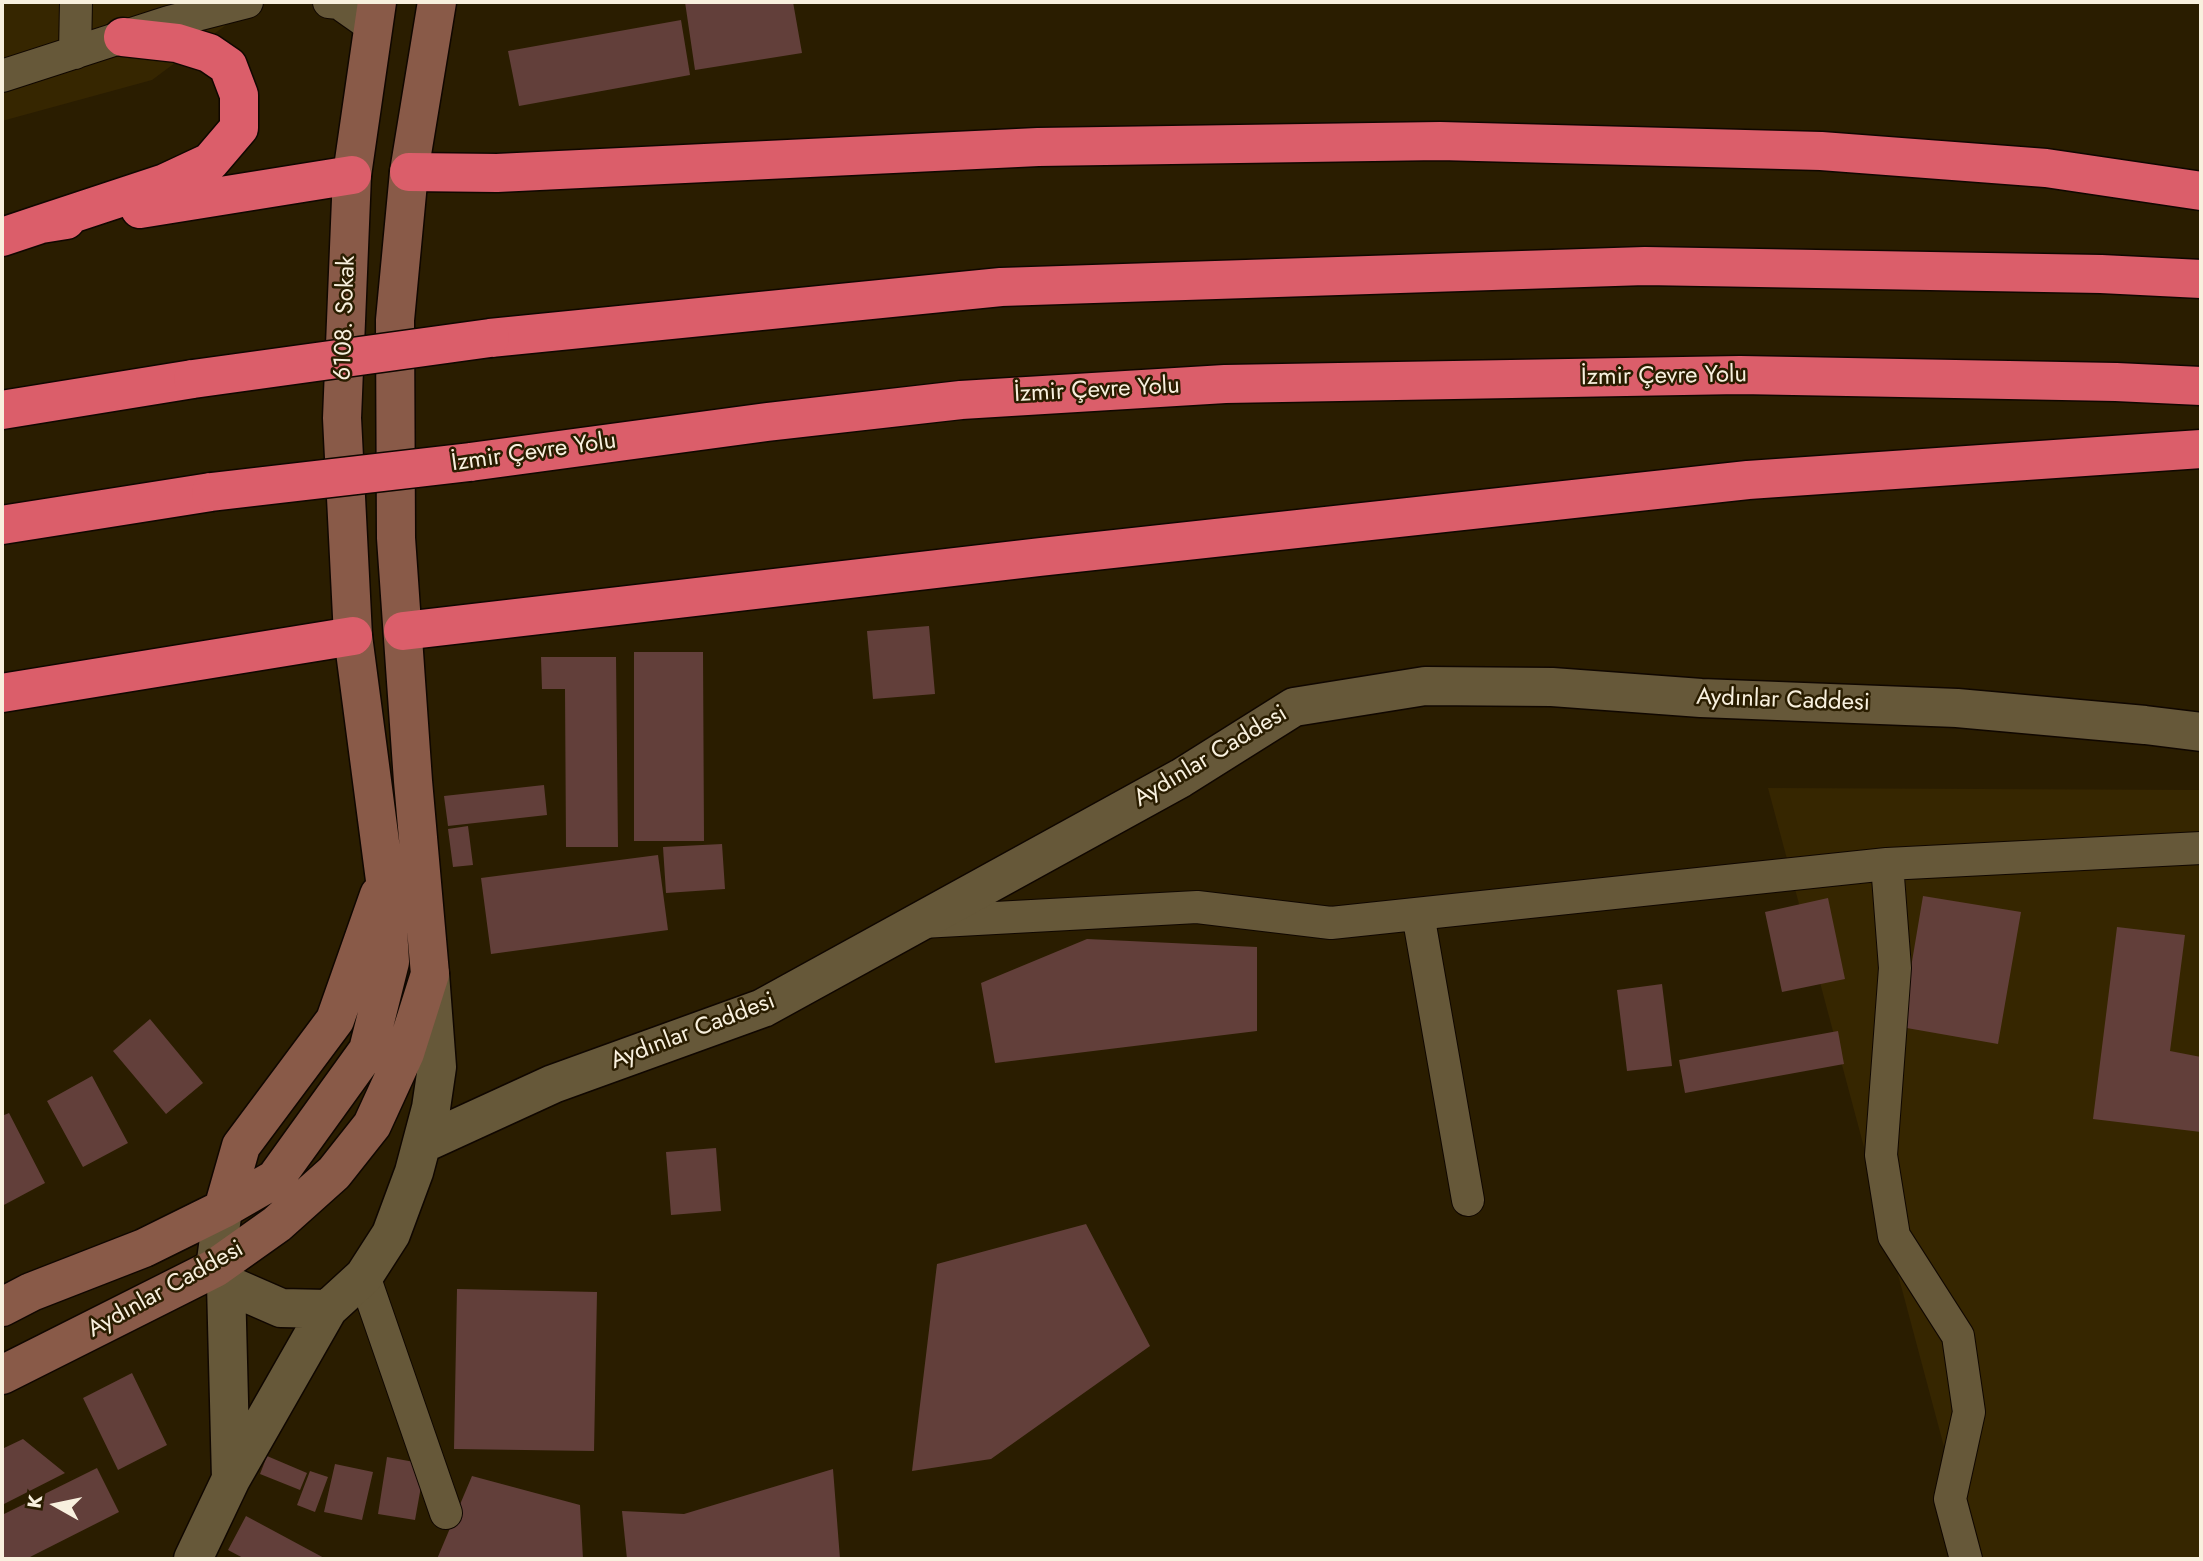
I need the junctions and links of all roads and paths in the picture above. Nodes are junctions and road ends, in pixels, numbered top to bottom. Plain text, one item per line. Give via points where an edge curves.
1 (76, 2) edge
2 (247, 2) edge
3 (328, 2) edge
4 (437, 2) edge
5 (375, 14) edge
6 (123, 37) junction
7 (75, 53) junction
8 (2, 75) edge
9 (409, 172) junction
10 (352, 175) junction
11 (2201, 191) edge
12 (41, 224) junction
13 (2, 237) edge
14 (2201, 279) edge
15 (2201, 386) edge
16 (2, 410) edge
17 (2201, 449) edge
18 (2, 525) edge
19 (403, 631) junction
20 (353, 636) junction
21 (2, 693) edge
22 (2201, 732) edge
23 (2201, 848) edge
24 (1887, 864) junction
25 (1418, 914) junction
26 (917, 923) junction
27 (430, 974) junction
28 (422, 1144) junction
29 (1468, 1200) dead end
30 (223, 1209) junction
31 (220, 1276) junction
32 (364, 1276) junction
33 (2, 1307) edge
34 (328, 1309) junction
35 (2, 1375) edge
36 (231, 1479) junction
37 (446, 1513) dead end
38 (193, 1559) edge
39 (1966, 1559) edge

1 - 7 street
2 - 6 street
3 - 5 street
4 - 9 main road, 6108. Sokak
5 - 10 main road, 6108. Sokak
6 - 7 street
6 - 12 highway via 177,43 209,53 228,66 239,95 239,128 210,162 165,183
7 - 8 street
9 - 11 highway via 511,173 1038,147 1440,141 1821,151 2046,167
9 - 19 main road, 6108. Sokak via 395,320 396,538
10 - 12 highway
10 - 20 main road, 6108. Sokak via 342,418
12 - 13 highway
14 - 16 highway, bridge via 1645,266 1001,286 490,338
15 - 18 highway, İzmir Çevre Yolu, bridge via 1740,375 1225,384 961,400 211,492
17 - 19 highway via 1748,480
19 - 27 main road, Aydınlar Caddesi
20 - 21 highway
20 - 30 main road, Aydınlar Caddesi via 390,961 368,1049 275,1179
22 - 26 street, Aydınlar Caddesi via 1957,708 1552,687 1425,686 1294,707 1181,778
23 - 24 street
24 - 25 street
24 - 39 street via 1895,968 1881,1155 1894,1236 1958,1336 1969,1412 1950,1499
25 - 26 street via 1331,923 1196,906
25 - 29 street
26 - 28 street, Aydınlar Caddesi via 763,1008 554,1084
27 - 28 street via 437,1067
27 - 31 main road, Aydınlar Caddesi via 405,1054 372,1125 324,1182
28 - 32 street via 391,1234
30 - 31 street
30 - 33 main road, Aydınlar Caddesi via 144,1248
31 - 34 street via 281,1308
31 - 35 main road, Aydınlar Caddesi
31 - 36 street
32 - 34 street
32 - 37 street
34 - 36 street
36 - 38 street

